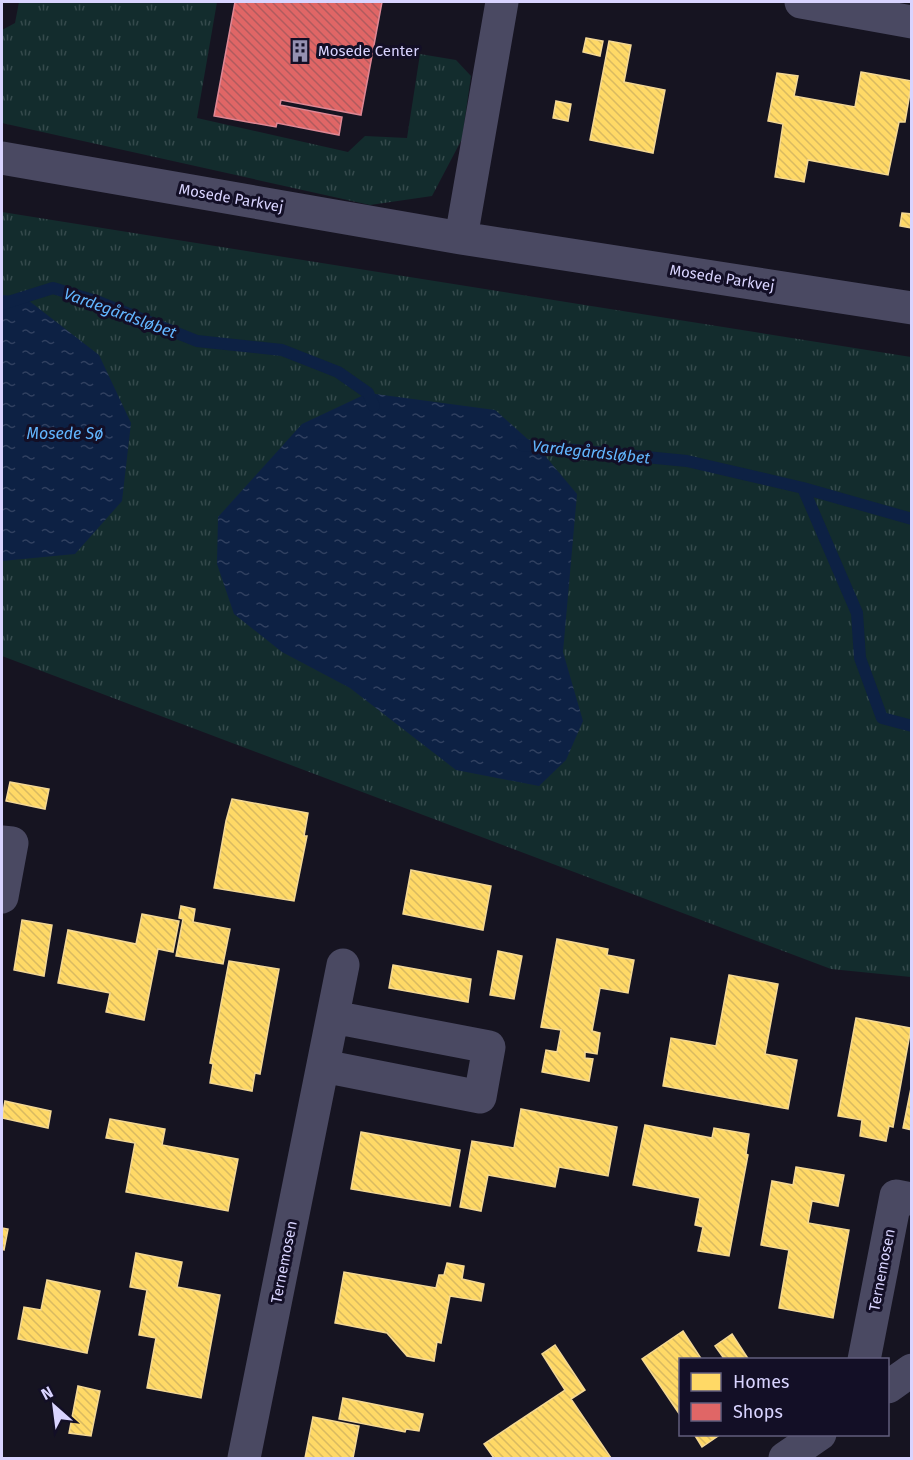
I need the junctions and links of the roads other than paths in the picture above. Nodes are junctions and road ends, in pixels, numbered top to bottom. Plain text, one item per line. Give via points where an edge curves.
1 (502, 2) edge
2 (801, 2) edge
3 (912, 22) edge
4 (2, 158) edge
5 (461, 238) junction
6 (912, 308) edge
7 (2, 842) edge
8 (2, 897) edge
9 (343, 965) dead end
10 (333, 1017) junction
11 (323, 1066) junction
12 (912, 1199) edge
13 (864, 1358) edge
14 (912, 1370) edge
15 (889, 1387) edge
16 (817, 1436) edge
17 (244, 1458) edge
18 (785, 1458) edge

1 - 5 street
2 - 3 street
4 - 5 street, Mosede Parkvej
5 - 6 street, Mosede Parkvej
7 - 8 street via 12,843
9 - 10 street, Ternemosen
10 - 11 street, Ternemosen
10 - 11 street via 489,1047 480,1097
11 - 17 street, Ternemosen
12 - 13 street, Ternemosen via 896,1196
14 - 15 street
16 - 18 street

